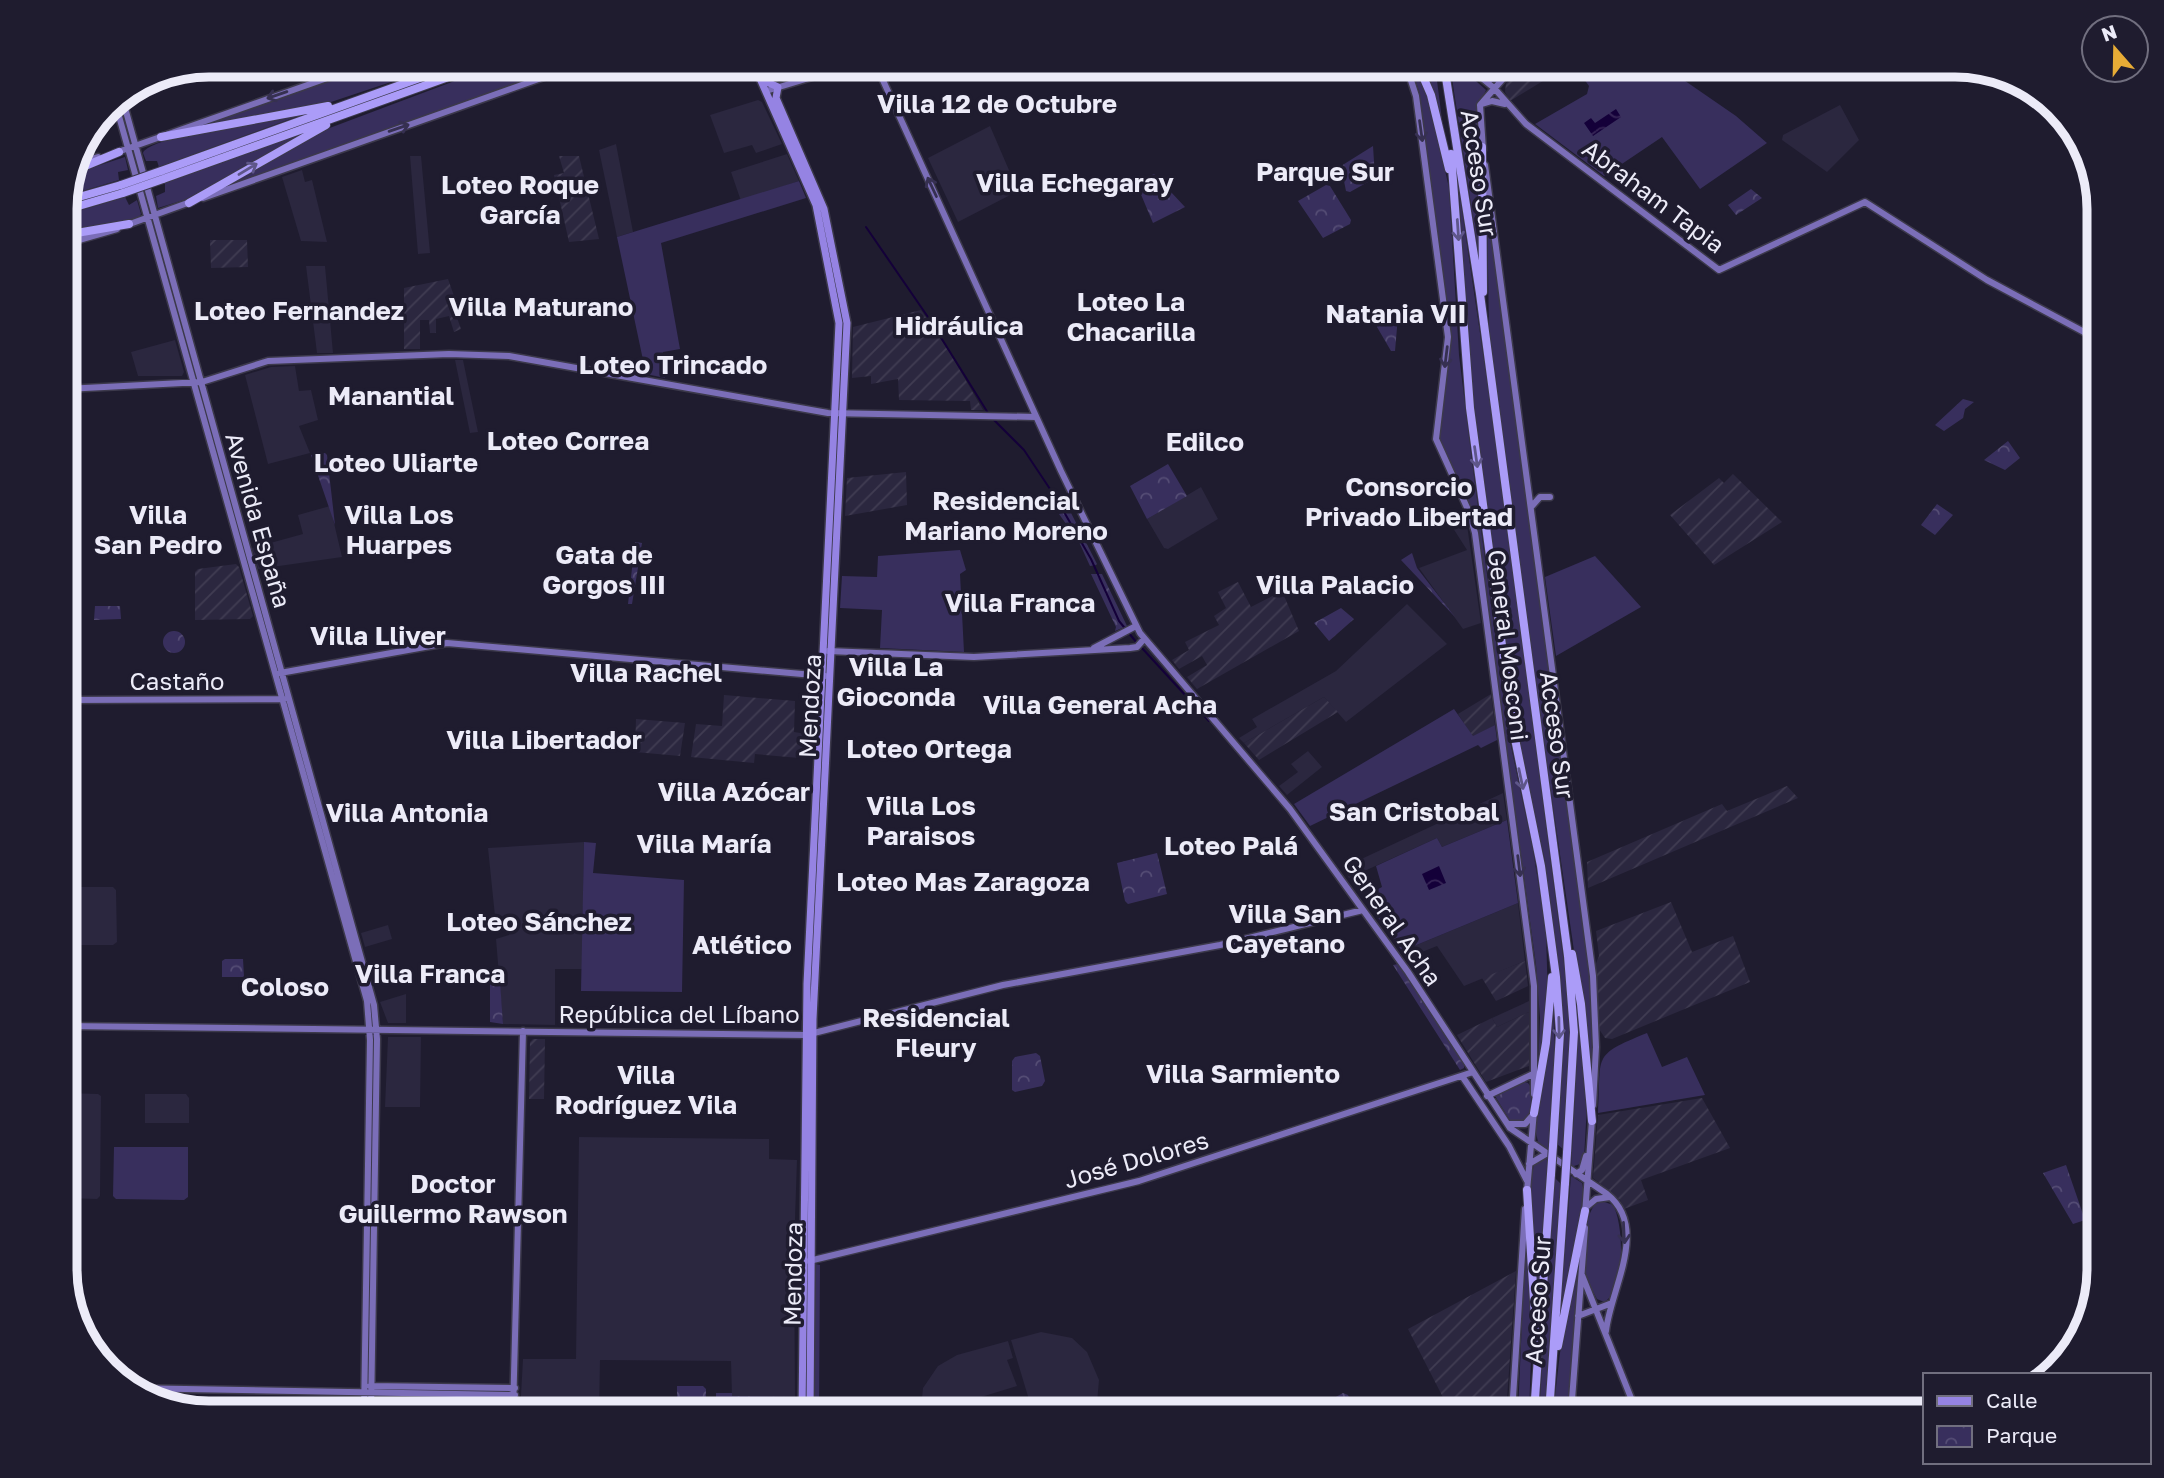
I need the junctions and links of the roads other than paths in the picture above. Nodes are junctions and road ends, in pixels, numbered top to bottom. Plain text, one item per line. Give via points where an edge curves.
1 (330, 77) edge
2 (422, 77) edge
3 (448, 77) edge
4 (544, 77) edge
5 (760, 77) edge
6 (766, 77) edge
7 (812, 77) edge
8 (882, 77) edge
9 (1410, 77) edge
10 (1423, 77) edge
11 (1443, 77) edge
12 (1444, 77) edge
13 (1481, 77) edge
14 (1490, 77) edge
15 (1491, 77) edge
16 (1503, 78) joint
17 (1494, 80) junction
18 (778, 87) junction
19 (1494, 88) junction
20 (766, 91) junction
21 (372, 95) junction
22 (1480, 105) junction
23 (1508, 105) junction
24 (124, 108) edge
25 (359, 109) junction
26 (119, 113) edge
27 (161, 136) junction
28 (132, 147) junction
29 (1482, 147) junction
30 (119, 152) junction
31 (87, 161) edge
32 (84, 166) edge
33 (162, 175) junction
34 (122, 189) junction
35 (77, 198) edge
36 (189, 203) junction
37 (1457, 205) junction
38 (77, 206) edge
39 (151, 217) junction
40 (129, 224) junction
41 (77, 233) edge
42 (77, 240) edge
43 (1483, 323) junction
44 (2087, 334) edge
45 (197, 383) junction
46 (77, 388) edge
47 (840, 413) junction
48 (1036, 417) junction
49 (1550, 497) dead end
50 (1531, 508) junction
51 (1136, 626) junction
52 (1144, 639) junction
53 (1091, 650) junction
54 (828, 651) junction
55 (278, 673) junction
56 (826, 676) junction
57 (285, 699) junction
58 (77, 700) edge
59 (1561, 901) junction
60 (1363, 911) junction
61 (1552, 946) junction
62 (77, 1026) edge
63 (373, 1030) junction
64 (523, 1031) junction
65 (809, 1034) junction
66 (1473, 1072) junction
67 (1535, 1073) junction
68 (1462, 1076) junction
69 (1488, 1095) junction
70 (1480, 1100) junction
71 (1592, 1103) junction
72 (1534, 1114) junction
73 (1592, 1121) joint
74 (1506, 1124) junction
75 (1531, 1144) junction
76 (1546, 1154) junction
77 (1589, 1160) junction
78 (1529, 1164) junction
79 (1579, 1172) junction
80 (1587, 1181) junction
81 (1527, 1186) junction
82 (1610, 1196) junction
83 (1585, 1209) junction
84 (807, 1261) junction
85 (1581, 1273) junction
86 (1613, 1303) junction
87 (1597, 1309) junction
88 (1578, 1316) junction
89 (1606, 1331) junction
90 (1538, 1368) junction
91 (1552, 1373) junction
92 (154, 1388) edge
93 (367, 1390) junction
94 (515, 1391) junction
95 (366, 1401) edge
96 (369, 1401) edge
97 (514, 1401) edge
98 (802, 1401) edge
99 (810, 1401) edge
100 (1513, 1401) edge
101 (1535, 1401) edge
102 (1550, 1401) edge
103 (1572, 1401) edge
104 (1632, 1401) edge

1 -> 27 street
2 - 21 highway
3 - 25 highway
36 -> 4 street
5 - 20 main road, Mendoza
6 - 18 main road, Mendoza
7 - 18 street
48 -> 8 street, General Acha
9 -> 67 street, General Mosconi via 1448,337 1436,439 1475,533 1534,986
10 - 37 highway
11 - 37 highway, Acceso Sur
12 - 43 highway, Acceso Sur
13 - 19 street, Abraham Tapia
14 - 17 street
15 - 17 street
16 - 17 street
16 - 19 street
17 - 19 street
18 - 20 street
18 - 47 main road, Mendoza via 776,97 818,190 836,258 847,323
19 - 22 street
19 - 23 street, Abraham Tapia
20 - 47 main road, Mendoza via 810,188 824,234 839,319
21 - 27 highway
21 - 33 highway
22 - 23 street
22 - 29 street, General Mosconi
23 - 44 street, Abraham Tapia via 1526,124 1719,270 1865,202 1987,280
24 - 28 street, Avenida España
25 - 33 highway
36 -> 25 highway
26 - 28 street, Avenida España
27 - 28 street
28 - 30 street
28 - 39 street, Avenida España
29 - 43 highway
29 - 50 street, General Mosconi
30 - 31 street
30 - 32 highway
33 - 34 highway, bridge
34 - 35 highway
34 - 38 highway
36 - 39 street
37 -> 61 highway, Acceso Sur via 1470,408 1515,746 1541,866
39 - 40 street
39 - 45 street, Avenida España
40 - 41 highway
40 - 42 street
43 - 59 highway, Acceso Sur
45 - 46 street
45 - 47 street via 268,361 500,355
45 - 55 street, Avenida España
47 - 48 street
47 - 54 main road, Mendoza
48 - 51 street, General Acha
49 - 50 street via 1537,499
50 - 71 street, General Mosconi via 1594,976 1597,1047
51 - 52 street, General Acha
51 - 53 street
52 - 53 street via 1137,647
52 - 60 street, General Acha via 1289,808
53 - 54 street via 974,657
54 - 56 main road, Mendoza
55 - 56 street via 447,643
55 - 57 street, Avenida España
56 - 65 main road, Mendoza
57 - 58 street, Castaño
57 - 63 street, Avenida España
59 - 71 highway via 1579,990
59 - 91 highway, Acceso Sur, bridge via 1573,1018
60 - 65 street, República del Líbano via 1220,945 1003,985
60 - 66 street, General Acha
61 - 72 highway via 1548,1027
61 -> 90 highway, Acceso Sur, bridge via 1560,1033
62 - 63 street, República del Líbano
63 - 64 street, República del Líbano
63 - 93 street, Avenida España
64 - 65 street, República del Líbano
64 - 94 street
65 - 84 main road, Mendoza
66 - 68 street, José Dolores
66 - 69 street, General Acha
67 - 69 street
67 - 72 street, General Mosconi
68 - 70 street
68 - 84 street, José Dolores via 1139,1181
69 - 70 street
69 - 74 street, General Acha
70 - 81 street
71 - 73 highway
71 - 79 street, General Mosconi
72 - 74 street via 1525,1124
72 - 75 street, General Mosconi
73 - 77 street
74 - 75 street, General Acha
75 - 76 street, General Acha
75 - 78 street, General Mosconi
76 - 78 street
76 - 79 street, General Acha
77 - 79 street
77 - 80 street
78 - 81 street, General Mosconi
79 - 80 street, General Acha
80 - 82 street, General Acha
80 - 83 street
81 - 90 highway
81 - 100 street, General Mosconi
82 - 83 street via 1596,1199
82 -> 86 street via 1621,1214 1625,1235 1622,1275
83 - 85 street
83 - 91 highway
84 - 98 main road, Mendoza
84 - 99 main road, Mendoza
85 - 87 street
85 - 88 street
86 - 87 street
86 - 89 street
87 - 88 street
87 - 89 street
88 - 103 street
89 - 104 street
90 - 101 highway, Acceso Sur
91 - 102 highway, Acceso Sur
92 - 93 street
93 - 94 street
93 - 95 street, Avenida España
93 - 96 street, Avenida España
94 - 97 street

